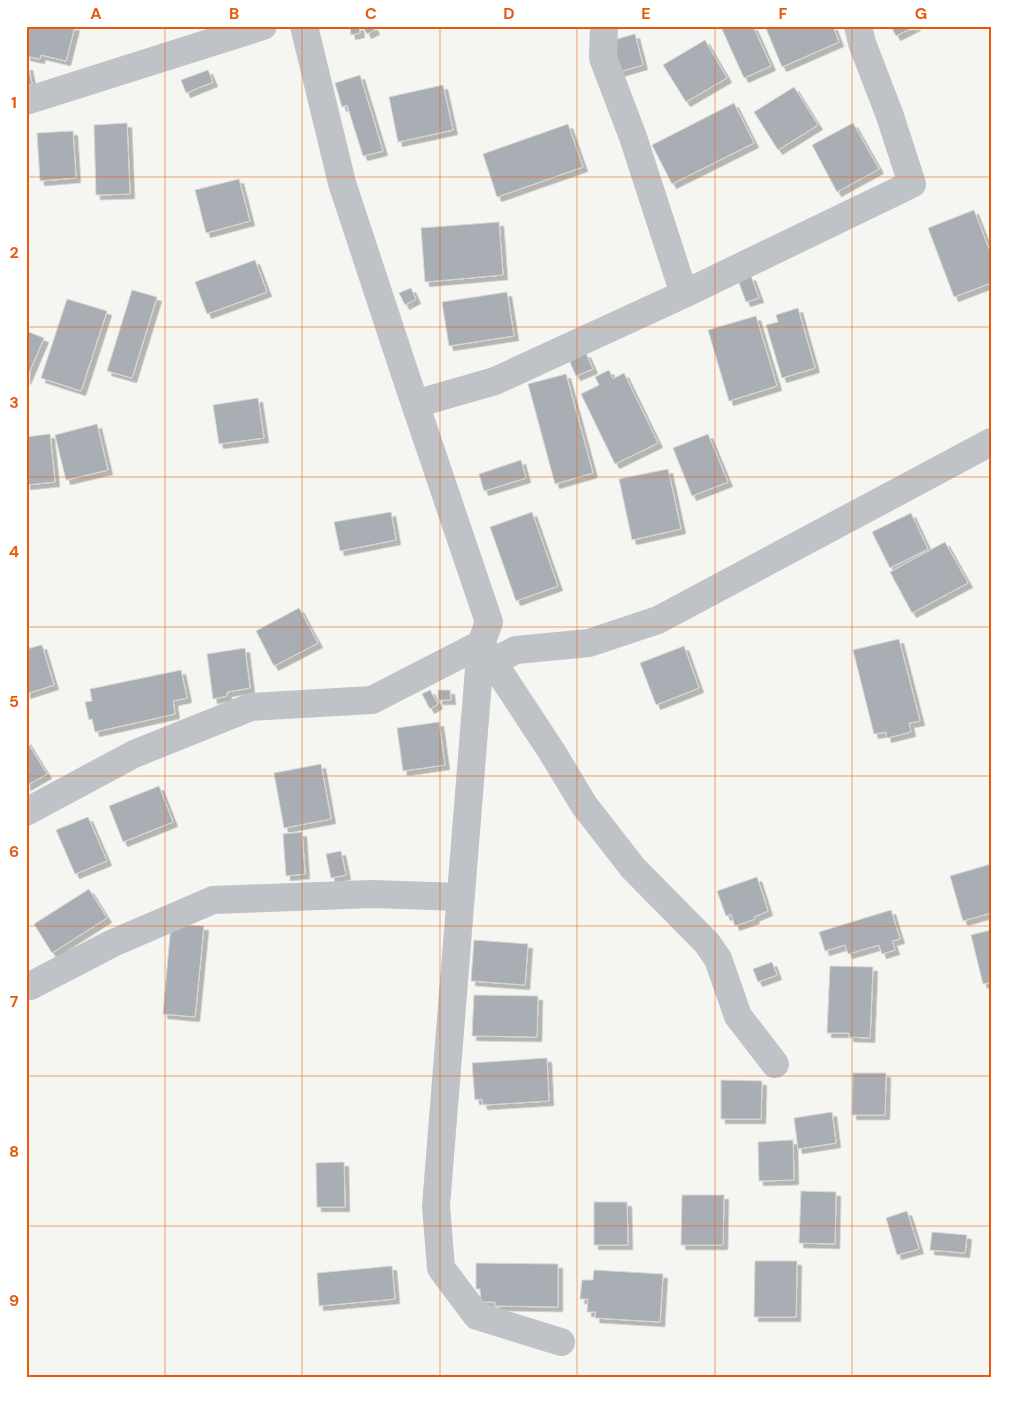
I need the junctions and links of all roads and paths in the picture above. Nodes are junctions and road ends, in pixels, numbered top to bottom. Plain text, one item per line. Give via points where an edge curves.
1 (262, 26) edge
2 (304, 26) edge
3 (604, 26) edge
4 (858, 26) edge
5 (26, 101) edge
6 (684, 294) junction
7 (415, 404) junction
8 (991, 442) edge
9 (486, 653) junction
10 (26, 812) edge
11 (460, 897) junction
12 (26, 985) edge
13 (775, 1064) dead end
14 (561, 1342) dead end

1 - 5 street
2 - 7 street via 342,183
3 - 6 street via 604,58 634,137
4 - 6 street via 912,184
6 - 7 street via 496,381
7 - 9 street via 489,622
8 - 9 street via 658,620 589,643
9 - 10 street via 372,700 252,707 134,754
9 - 11 street
9 - 13 street via 584,805 632,868 707,943 718,959 738,1016
11 - 12 street via 372,894 213,900 113,944 30,986
11 - 14 street via 436,1206 441,1268 477,1316

